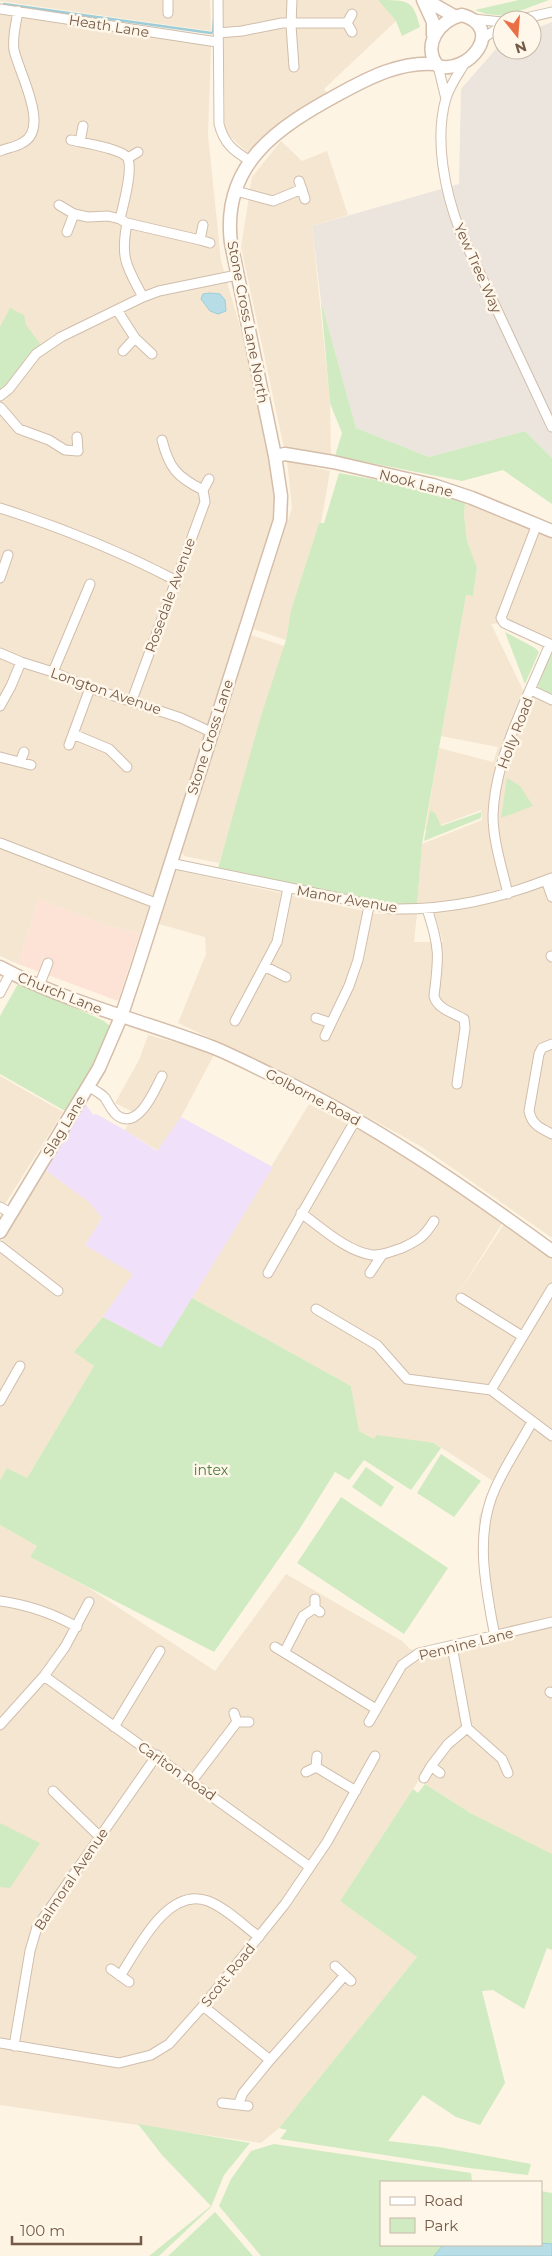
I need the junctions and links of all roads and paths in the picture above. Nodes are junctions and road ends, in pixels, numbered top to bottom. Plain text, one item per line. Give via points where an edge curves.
1 (168, 0) edge
2 (218, 0) edge
3 (292, 0) edge
4 (425, 0) edge
5 (0, 9) edge
6 (18, 11) junction
7 (168, 13) dead end
8 (454, 16) junction
9 (473, 19) junction
10 (492, 22) edge
11 (291, 25) junction
12 (492, 31) edge
13 (352, 32) dead end
14 (218, 37) junction
15 (483, 38) junction
16 (432, 41) junction
17 (466, 61) junction
18 (406, 65) junction
19 (437, 65) junction
20 (294, 68) dead end
21 (446, 99) junction
22 (84, 126) dead end
23 (0, 150) edge
24 (138, 152) dead end
25 (128, 158) junction
26 (250, 161) junction
27 (236, 191) junction
28 (305, 199) dead end
29 (59, 205) dead end
30 (74, 214) junction
31 (123, 221) junction
32 (203, 225) dead end
33 (67, 232) dead end
34 (200, 240) junction
35 (210, 243) dead end
36 (237, 275) junction
37 (143, 297) junction
38 (117, 310) junction
39 (135, 338) junction
40 (123, 351) dead end
41 (152, 354) dead end
42 (0, 396) edge
43 (0, 407) edge
44 (552, 427) edge
45 (77, 437) dead end
46 (162, 440) dead end
47 (275, 456) junction
48 (209, 479) dead end
49 (203, 490) junction
50 (0, 508) edge
51 (537, 524) junction
52 (552, 531) edge
53 (8, 555) edge
54 (0, 578) edge
55 (175, 580) junction
56 (90, 584) dead end
57 (551, 644) edge
58 (0, 653) edge
59 (21, 662) junction
60 (53, 672) junction
61 (90, 688) junction
62 (531, 690) junction
63 (132, 700) junction
64 (552, 700) edge
65 (0, 706) edge
66 (211, 732) junction
67 (73, 734) junction
68 (69, 745) dead end
69 (24, 752) dead end
70 (0, 757) edge
71 (20, 762) junction
72 (32, 765) dead end
73 (127, 767) dead end
74 (0, 843) edge
75 (170, 863) junction
76 (549, 879) edge
77 (288, 888) junction
78 (508, 894) junction
79 (552, 897) edge
80 (158, 904) junction
81 (369, 906) junction
82 (427, 909) junction
83 (48, 963) dead end
84 (264, 966) junction
85 (5, 969) edge
86 (286, 978) dead end
87 (39, 986) junction
88 (0, 993) edge
89 (121, 1017) junction
90 (316, 1018) dead end
91 (235, 1021) dead end
92 (331, 1023) junction
93 (325, 1036) dead end
94 (552, 1044) edge
95 (162, 1076) dead end
96 (457, 1084) dead end
97 (89, 1087) junction
98 (356, 1119) junction
99 (552, 1134) edge
100 (6, 1210) edge
101 (301, 1213) junction
102 (434, 1221) dead end
103 (0, 1232) edge
104 (0, 1246) edge
105 (552, 1251) edge
106 (382, 1255) junction
107 (268, 1273) dead end
108 (370, 1273) dead end
109 (552, 1288) edge
110 (58, 1291) dead end
111 (461, 1298) dead end
112 (316, 1309) dead end
113 (522, 1336) junction
114 (21, 1365) dead end
115 (491, 1390) junction
116 (0, 1400) edge
117 (532, 1422) junction
118 (552, 1436) edge
119 (0, 1600) edge
120 (89, 1602) dead end
121 (317, 1606) dead end
122 (552, 1622) edge
123 (77, 1627) junction
124 (495, 1637) junction
125 (452, 1646) junction
126 (275, 1647) dead end
127 (286, 1651) junction
128 (160, 1652) dead end
129 (44, 1676) junction
130 (376, 1709) junction
131 (249, 1722) dead end
132 (370, 1722) dead end
133 (0, 1725) edge
134 (114, 1727) junction
135 (467, 1728) junction
136 (157, 1756) junction
137 (317, 1756) dead end
138 (375, 1756) dead end
139 (316, 1766) junction
140 (431, 1766) junction
141 (306, 1772) dead end
142 (440, 1773) dead end
143 (507, 1774) dead end
144 (424, 1778) dead end
145 (192, 1781) junction
146 (356, 1791) junction
147 (52, 1792) dead end
148 (99, 1836) junction
149 (310, 1867) junction
150 (259, 1937) junction
151 (335, 1966) dead end
152 (111, 1969) dead end
153 (120, 1976) junction
154 (129, 1982) dead end
155 (203, 2006) junction
156 (0, 2043) edge
157 (14, 2046) junction
158 (270, 2060) junction
159 (222, 2103) dead end
160 (238, 2105) junction
161 (248, 2106) dead end

1 - 7 street
2 - 14 street
3 - 11 street
4 - 8 street
4 - 16 street via 433,22
5 - 6 street, Heath Lane
6 - 14 street, Heath Lane
6 - 23 street via 14,48 36,125 22,143
8 - 9 street
8 - 16 street
9 - 10 street
9 - 15 street via 480,25
11 - 13 street, Heath Lane via 349,18
11 - 14 street, Heath Lane via 282,23
11 - 20 street via 298,54
12 - 15 street
14 - 26 street via 219,124 232,149
15 - 17 street
16 - 18 street, Stone Cross Lane North via 424,53
16 - 19 street via 432,55
17 - 19 street via 451,68
17 - 21 street, Yew Tree Way
18 - 19 street, Stone Cross Lane North
18 - 26 street, Stone Cross Lane North via 360,83 288,124 272,136
19 - 21 street, Yew Tree Way
21 - 44 street, Yew Tree Way via 442,142 450,204
22 - 25 street via 75,141 118,152
24 - 25 street
25 - 31 street via 130,167
26 - 27 street, Stone Cross Lane North
27 - 28 street via 273,201 300,185
27 - 36 street, Stone Cross Lane North via 230,226
29 - 30 street
30 - 31 street
30 - 33 street
31 - 34 street
31 - 37 street via 125,264
32 - 34 street
34 - 35 street
36 - 37 street
36 - 47 street, Stone Cross Lane North
37 - 38 street
38 - 39 street
38 - 42 street via 45,347
39 - 40 street
39 - 41 street
43 - 45 street via 20,429 50,440 65,450 83,450
46 - 49 street via 170,465 186,482
47 - 51 street, Nook Lane via 286,454 333,462 433,485
47 - 66 street, Stone Cross Lane via 281,496 280,520
48 - 49 street, Rosedale Avenue
49 - 55 street, Rosedale Avenue via 205,502
50 - 55 street via 48,523 137,560
51 - 52 street, Nook Lane
51 - 57 street via 501,618 504,623
53 - 54 street
55 - 63 street, Rosedale Avenue
56 - 60 street
57 - 62 street, Holly Road
58 - 59 street, Longton Avenue
59 - 60 street, Longton Avenue
59 - 65 street
60 - 61 street, Longton Avenue
61 - 63 street, Longton Avenue
61 - 67 street
62 - 64 street, Holly Road
62 - 78 street, Holly Road via 505,753 494,805 494,826
63 - 66 street, Longton Avenue
66 - 75 street, Stone Cross Lane
67 - 68 street
67 - 73 street via 109,749
69 - 71 street
70 - 71 street
71 - 72 street
74 - 80 street
75 - 77 street, Manor Avenue
75 - 80 street, Stone Cross Lane
76 - 78 street, Manor Avenue
76 - 79 street
77 - 81 street, Manor Avenue
77 - 84 street via 278,942
78 - 82 street, Manor Avenue via 461,906
80 - 89 street, Stone Cross Lane
81 - 82 street, Manor Avenue
81 - 92 street via 358,960
82 - 96 street via 438,946 435,1002 464,1019
83 - 87 street
84 - 86 street
84 - 91 street
85 - 87 street, Church Lane
85 - 88 street
87 - 89 street, Church Lane
89 - 97 street, Slag Lane
89 - 98 street, Golborne Road via 212,1047 302,1089
90 - 92 street
92 - 93 street
94 - 99 street via 542,1048 539,1054 528,1111 538,1128
95 - 97 street via 140,1114 130,1119 119,1118 103,1095
97 - 100 street, Slag Lane
98 - 101 street
98 - 105 street, Golborne Road via 449,1177
100 - 103 street, Slag Lane
101 - 106 street via 351,1248
101 - 107 street
102 - 106 street via 423,1237
104 - 110 street
106 - 108 street
109 - 113 street
111 - 113 street
112 - 115 street via 377,1345 407,1379
113 - 115 street
114 - 116 street
115 - 117 street
117 - 118 street
117 - 124 street via 495,1489 485,1523 484,1566
119 - 123 street via 53,1614
120 - 123 street
121 - 127 street via 303,1616
122 - 124 street, Pennine Lane
123 - 129 street
124 - 125 street, Pennine Lane
125 - 130 street, Pennine Lane via 425,1651 407,1660
125 - 135 street
126 - 127 street
127 - 130 street
128 - 134 street
129 - 133 street
129 - 134 street, Carlton Road
130 - 132 street, Pennine Lane
131 - 145 street via 235,1717
134 - 136 street, Carlton Road
135 - 140 street via 448,1744
135 - 143 street via 502,1759
136 - 145 street, Carlton Road
136 - 148 street, Balmoral Avenue
137 - 139 street
138 - 146 street, Scott Road
139 - 141 street
139 - 146 street
140 - 142 street
140 - 144 street
145 - 149 street, Carlton Road
146 - 149 street, Scott Road
147 - 148 street
148 - 157 street, Balmoral Avenue via 37,1927
149 - 150 street, Scott Road
150 - 153 street via 214,1904 199,1899 184,1900 160,1917
150 - 155 street, Scott Road
151 - 158 street via 348,1978
152 - 153 street
153 - 154 street
155 - 157 street, Scott Road via 169,2044 130,2062 109,2063
155 - 158 street
156 - 157 street, Scott Road
158 - 160 street via 243,2093
159 - 160 street
160 - 161 street

